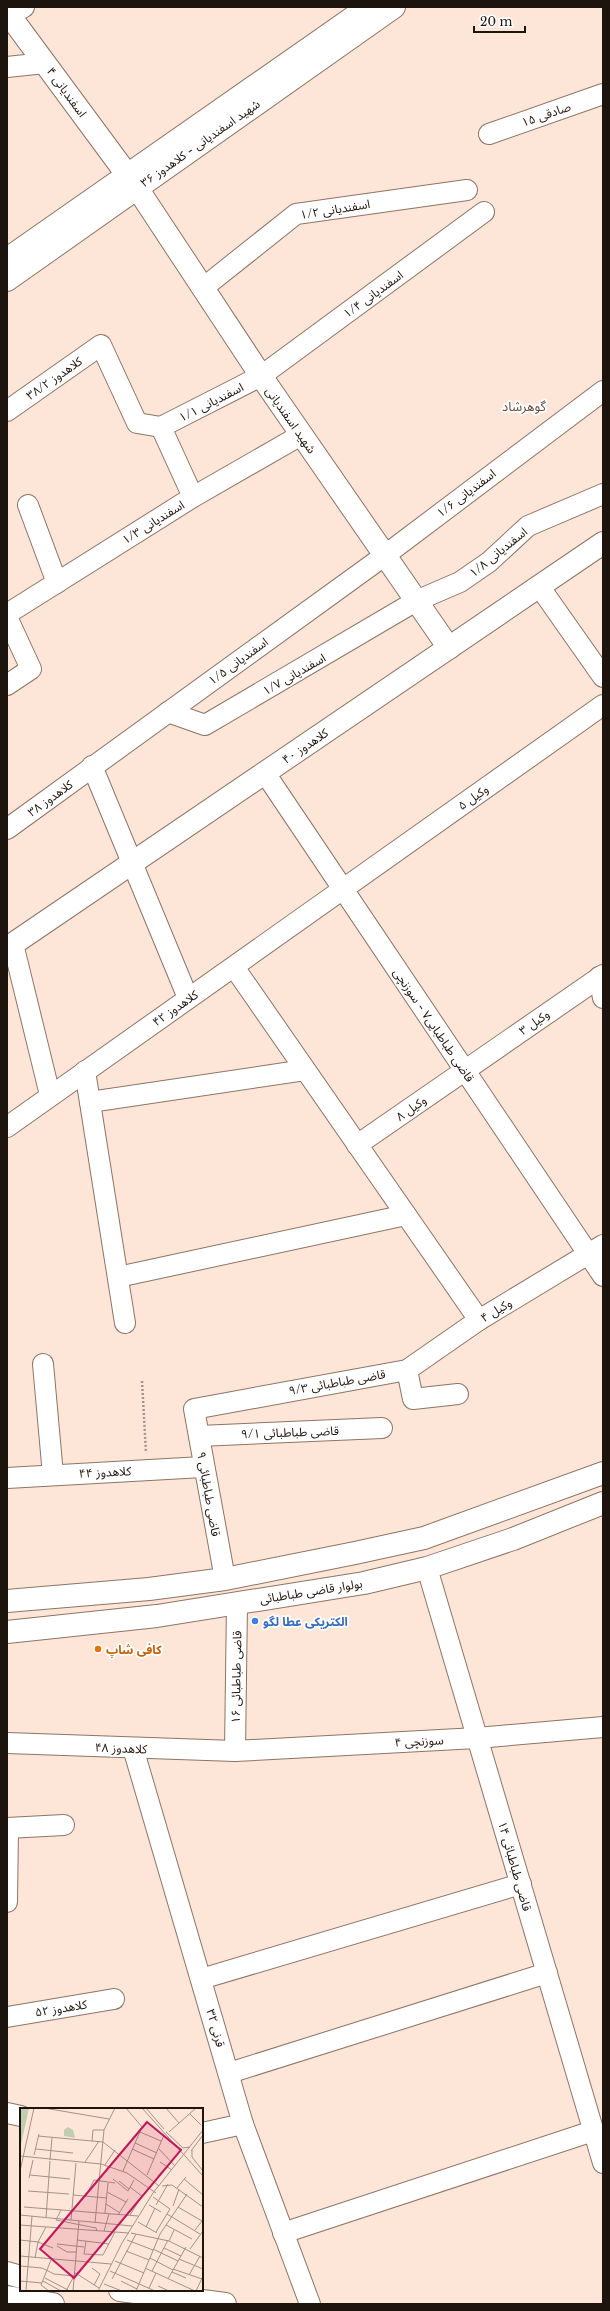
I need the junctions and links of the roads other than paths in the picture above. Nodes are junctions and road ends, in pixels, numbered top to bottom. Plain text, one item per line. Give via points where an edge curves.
1 (368, 7) edge
2 (394, 7) edge
3 (12, 10) edge
4 (45, 63) junction
5 (7, 67) edge
6 (603, 94) edge
7 (489, 134) dead end
8 (132, 181) junction
9 (467, 190) dead end
10 (484, 212) dead end
11 (7, 259) edge
12 (7, 280) edge
13 (203, 288) junction
14 (261, 376) junction
15 (603, 391) edge
16 (7, 411) edge
17 (161, 427) junction
18 (301, 435) junction
19 (603, 494) edge
20 (193, 497) junction
21 (28, 505) dead end
22 (603, 543) edge
23 (384, 556) junction
24 (56, 583) junction
25 (539, 586) junction
26 (416, 601) junction
27 (7, 616) edge
28 (449, 648) junction
29 (603, 677) edge
30 (7, 685) edge
31 (603, 706) edge
32 (168, 712) junction
33 (92, 766) junction
34 (265, 773) junction
35 (7, 829) edge
36 (132, 864) junction
37 (343, 889) junction
38 (10, 946) edge
39 (234, 967) junction
40 (601, 976) edge
41 (188, 998) junction
42 (603, 998) edge
43 (306, 1070) junction
44 (464, 1070) junction
45 (85, 1071) junction
46 (50, 1095) junction
47 (90, 1102) junction
48 (7, 1127) edge
49 (358, 1145) junction
50 (406, 1215) junction
51 (595, 1250) edge
52 (603, 1276) edge
53 (118, 1278) junction
54 (479, 1320) junction
55 (126, 1323) dead end
56 (44, 1364) dead end
57 (407, 1370) junction
58 (458, 1394) dead end
59 (194, 1409) joint
60 (382, 1428) dead end
61 (199, 1436) junction
62 (203, 1467) junction
63 (603, 1472) edge
64 (52, 1475) junction
65 (7, 1478) edge
66 (603, 1503) edge
67 (427, 1568) junction
68 (225, 1578) junction
69 (7, 1601) edge
70 (237, 1603) junction
71 (7, 1632) edge
72 (603, 1727) edge
73 (477, 1738) junction
74 (7, 1743) edge
75 (133, 1748) junction
76 (235, 1752) junction
77 (64, 1825) dead end
78 (8, 1828) edge
79 (521, 1884) junction
80 (7, 1902) edge
81 (547, 1973) junction
82 (201, 1979) junction
83 (114, 1999) dead end
84 (7, 2017) edge
85 (228, 2073) junction
86 (7, 2113) edge
87 (20, 2116) edge
88 (243, 2124) junction
89 (594, 2131) junction
90 (203, 2133) edge
91 (603, 2163) edge
92 (283, 2233) junction
93 (7, 2273) edge
94 (20, 2277) edge
95 (128, 2291) edge
96 (7, 2297) edge
97 (53, 2304) edge
98 (225, 2304) edge
99 (310, 2304) edge

1 - 8 street, شهید اسفندیانی - کلاهدوز ۳۶
2 - 8 street, شهید اسفندیانی - کلاهدوز ۳۶
3 - 4 street, اسفندیانی ۴
4 - 5 street
4 - 8 street, اسفندیانی ۴
6 - 7 street, صادقی ۱۵
8 - 11 street, شهید اسفندیانی - کلاهدوز ۳۶
8 - 12 street, شهید اسفندیانی - کلاهدوز ۳۶
8 - 13 street, شهید اسفندیانی
9 - 13 street, اسفندیانی ۱/۲ via 296,214
10 - 14 street, اسفندیانی ۱/۴
13 - 14 street, شهید اسفندیانی
14 - 17 street, اسفندیانی ۱/۱
14 - 18 street, شهید اسفندیانی
15 - 23 street, اسفندیانی ۱/۶
16 - 17 street, کلاهدوز ۳۸/۲ via 101,345 137,423
17 - 20 street
18 - 20 street, اسفندیانی ۱/۳
18 - 23 street, شهید اسفندیانی
19 - 26 street, اسفندیانی ۱/۸ via 528,526 489,562 460,582
20 - 24 street, اسفندیانی ۱/۳
21 - 24 street
22 - 25 street, کلاهدوز ۴۰
23 - 26 street, شهید اسفندیانی
23 - 32 street, اسفندیانی ۱/۵
24 - 27 street, اسفندیانی ۱/۳
25 - 28 street, کلاهدوز ۴۰
25 - 29 street
26 - 28 street, شهید اسفندیانی
26 - 32 street, ۱/۷ اسفندیانی via 205,726
27 - 30 street via 31,669
28 - 34 street, کلاهدوز ۴۰
31 - 37 street, وکيل ۵
32 - 33 street, اسفندیانی ۱/۵
33 - 35 street, کلاهدوز ۳۸
33 - 36 street
34 - 36 street, کلاهدوز ۴۰
34 - 37 street, قاضی طباطبایی۷ - سوزنچی
36 - 38 street, کلاهدوز ۴۰
36 - 41 street
37 - 39 street, کلاهدوز ۴۲
37 - 44 street, قاضی طباطبایی۷ - سوزنچی
38 - 46 street
39 - 41 street, کلاهدوز ۴۲
39 - 43 street
40 - 42 street
40 - 44 street, وکيل ۳
41 - 45 street, کلاهدوز ۴۲
43 - 47 street
43 - 49 street
44 - 49 street, وکيل ۸
44 - 51 street, قاضی طباطبایی۷ - سوزنچی
45 - 46 street, کلاهدوز ۴۲
45 - 47 street
46 - 48 street, کلاهدوز ۴۲
47 - 53 street
49 - 50 street
50 - 53 street
50 - 54 street
51 - 52 street, قاضی طباطبایی۷ - سوزنچی
51 - 54 street, وکيل ۴
53 - 55 street
54 - 57 street, وکيل ۴
56 - 64 street
57 - 58 street via 413,1399
57 - 59 street, قاضی طباطبائی ۹/۳
59 - 61 street, قاضی طباطبائی ۹
60 - 61 street, قاضی طباطبائی ۹/۱
61 - 62 street, قاضی طباطبائی ۹
62 - 64 street, کلاهدوز ۴۴
62 - 68 street, قاضی طباطبائی ۹
63 - 68 street via 424,1538
64 - 65 street, کلاهدوز ۴۴
66 - 67 street, بولوار قاضی طباطبائی via 513,1539
67 - 70 street, بولوار قاضی طباطبائی via 364,1583
67 - 73 street, قاضی طباطبائی ۱۴
68 - 69 street via 149,1589
70 - 71 street, بولوار قاضی طباطبائی via 156,1616
70 - 76 street, قاضی طباطبائی ۱۶
72 - 73 street, سوزنچی ۴
73 - 76 street, سوزنچی ۴
73 - 79 street, قاضی طباطبائی ۱۴
74 - 75 street, کلاهدوز ۴۸
75 - 76 street, کلاهدوز ۴۸
75 - 82 street, قرنی ۳۲
77 - 78 street
78 - 80 street
79 - 81 street, قاضی طباطبائی ۱۴
79 - 82 street
81 - 85 street
81 - 89 street, قاضی طباطبائی ۱۴
82 - 85 street, قرنی ۳۲
83 - 84 street, کلاهدوز ۵۲
85 - 88 street, قرنی ۳۲
86 - 87 street
88 - 90 street
88 - 92 street, قرنی ۳۲
89 - 91 street, قاضی طباطبائی ۱۴
89 - 92 street
92 - 99 street, قرنی ۳۲
93 - 94 street
95 - 98 street
96 - 97 street

